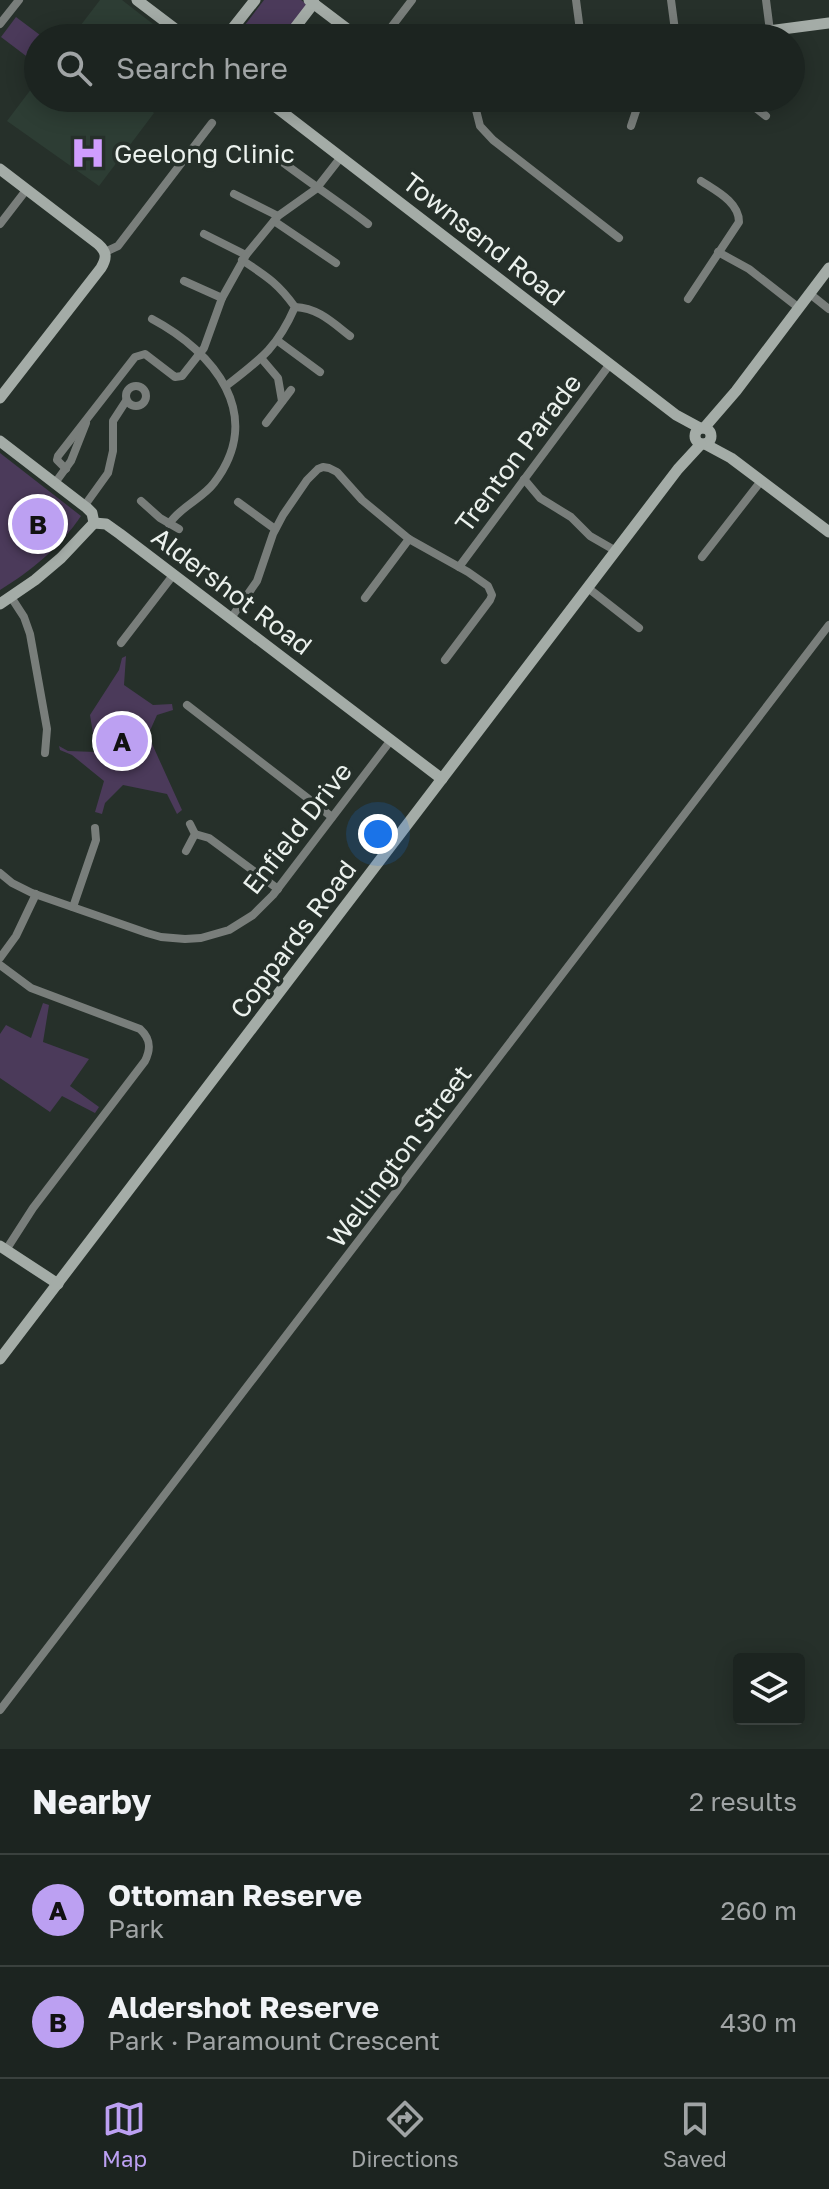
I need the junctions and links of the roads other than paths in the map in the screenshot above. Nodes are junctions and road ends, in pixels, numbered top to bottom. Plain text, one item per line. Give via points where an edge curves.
1 (19, 0) edge
2 (137, 0) edge
3 (255, 0) edge
4 (412, 0) edge
5 (576, 0) edge
6 (671, 0) edge
7 (766, 0) edge
8 (312, 2) edge
9 (829, 23) edge
10 (0, 24) edge
11 (169, 24) edge
12 (236, 24) edge
13 (297, 24) edge
14 (341, 24) edge
15 (394, 24) edge
16 (579, 24) edge
17 (674, 24) edge
18 (769, 24) edge
19 (805, 26) edge
20 (282, 112) edge
21 (476, 112) edge
22 (636, 112) edge
23 (761, 112) edge
24 (766, 116) dead end
25 (212, 123) dead end
26 (631, 126) dead end
27 (268, 151) dead end
28 (341, 157) junction
29 (0, 169) edge
30 (701, 181) dead end
31 (27, 189) junction
32 (316, 189) junction
33 (234, 194) dead end
34 (276, 219) junction
35 (0, 224) edge
36 (368, 224) dead end
37 (204, 234) dead end
38 (619, 238) dead end
39 (105, 252) junction
40 (718, 252) junction
41 (244, 257) junction
42 (336, 263) dead end
43 (829, 268) edge
44 (184, 281) dead end
45 (810, 294) junction
46 (222, 298) junction
47 (688, 299) dead end
48 (295, 307) junction
49 (799, 308) junction
50 (829, 309) edge
51 (152, 319) dead end
52 (350, 336) dead end
53 (278, 341) junction
54 (201, 354) junction
55 (261, 358) junction
56 (610, 364) junction
57 (320, 372) dead end
58 (226, 386) junction
59 (291, 390) dead end
60 (0, 398) edge
61 (126, 401) dead end
62 (282, 401) junction
63 (266, 423) dead end
64 (703, 436) junction
65 (76, 440) junction
66 (0, 441) edge
67 (66, 469) junction
68 (524, 479) junction
69 (761, 481) junction
70 (55, 483) junction
71 (141, 501) dead end
72 (238, 502) dead end
73 (85, 505) junction
74 (94, 523) junction
75 (169, 524) junction
76 (179, 529) dead end
77 (275, 529) junction
78 (829, 532) edge
79 (409, 539) junction
80 (616, 551) junction
81 (702, 557) dead end
82 (459, 567) junction
83 (174, 574) junction
84 (588, 588) junction
85 (11, 597) junction
86 (365, 598) dead end
87 (0, 604) edge
88 (231, 618) junction
89 (829, 625) edge
90 (639, 628) dead end
91 (121, 643) dead end
92 (445, 660) dead end
93 (187, 705) dead end
94 (391, 740) junction
95 (45, 753) dead end
96 (442, 779) junction
97 (332, 817) junction
98 (190, 824) dead end
99 (95, 828) dead end
100 (195, 834) junction
101 (186, 851) dead end
102 (0, 873) edge
103 (278, 889) junction
104 (36, 894) junction
105 (73, 907) junction
106 (0, 958) edge
107 (0, 965) edge
108 (2, 1247) edge
109 (58, 1284) junction
110 (0, 1359) edge
111 (0, 1710) edge

1 - 10 street
2 - 11 street
3 - 12 street
4 - 15 street
5 - 16 street
6 - 17 street
7 - 18 street
8 - 13 street
8 - 14 street
9 - 19 street
20 - 28 street, Townsend Road
21 - 38 street via 480,126 493,140
22 - 26 street
23 - 24 street
25 - 39 street via 118,246
27 - 32 street
28 - 32 street
28 - 56 street, Townsend Road
29 - 31 street
30 - 40 street via 739,216
31 - 35 street
31 - 39 street
32 - 34 street
32 - 36 street
33 - 34 street
34 - 41 street
34 - 42 street
37 - 41 street
39 - 60 street via 101,268
40 - 47 street
40 - 49 street
41 - 46 street
41 - 48 street via 282,288
43 - 45 street, Coppards Road
44 - 46 street
45 - 49 street, Coppards Road
45 - 50 street
46 - 54 street
48 - 52 street via 308,307
48 - 53 street
49 - 64 street, Coppards Road
51 - 54 street
53 - 55 street
53 - 57 street
54 - 58 street
54 - 65 street via 179,377 138,354
55 - 58 street
55 - 62 street via 278,378
56 - 64 street, Townsend Road
56 - 68 street, Trenton Parade
58 - 75 street via 235,416 230,456 212,486
59 - 62 street
61 - 73 street via 113,421 108,473
62 - 63 street
64 - 69 street, Townsend Road
64 - 80 street, Coppards Road
65 - 67 street
65 - 67 street via 57,458
66 - 70 street
67 - 70 street
68 - 80 street via 540,498
68 - 82 street, Trenton Parade
69 - 78 street, Townsend Road
69 - 81 street
70 - 73 street
71 - 75 street
72 - 77 street
73 - 74 street
74 - 83 street, Aldershot Road via 112,528
74 - 85 street via 61,558
75 - 76 street
77 - 79 street via 307,480 318,469 329,468
77 - 88 street via 257,581
79 - 82 street
79 - 86 street
80 - 84 street, Coppards Road
82 - 92 street via 488,586 492,595
83 - 88 street, Aldershot Road
83 - 91 street
84 - 90 street
84 - 96 street, Coppards Road
85 - 87 street
85 - 95 street via 30,634 47,729
88 - 94 street, Aldershot Road
89 - 111 street, Wellington Street
93 - 97 street
94 - 96 street, Aldershot Road
94 - 97 street, Enfield Drive
96 - 109 street, Coppards Road
97 - 103 street, Enfield Drive
98 - 100 street
99 - 105 street via 96,840
100 - 101 street
100 - 103 street via 209,838
102 - 104 street, Enfield Drive
103 - 105 street, Enfield Drive via 239,924 201,938 161,937
104 - 105 street, Enfield Drive
104 - 106 street
107 - 108 street via 31,988 140,1029 150,1046 145,1061
108 - 109 street
109 - 110 street, Coppards Road

